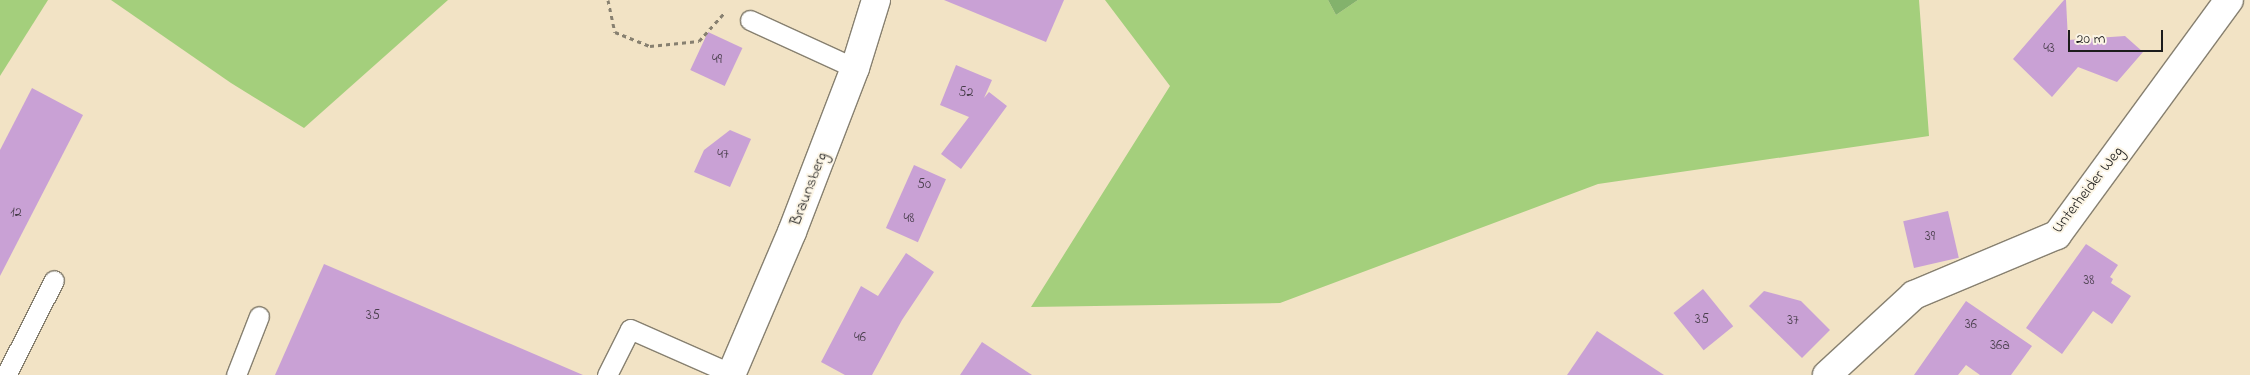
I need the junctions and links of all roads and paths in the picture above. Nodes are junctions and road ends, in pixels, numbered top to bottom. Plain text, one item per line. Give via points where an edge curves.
1 (608, 0) edge
2 (876, 0) edge
3 (2229, 0) edge
4 (750, 20) joint
5 (855, 68) junction
6 (54, 280) dead end
7 (259, 316) dead end
8 (731, 374) edge
9 (6, 375) edge
10 (236, 375) edge
11 (607, 375) edge
12 (1827, 375) edge

1 - 4 path via 615,32 650,46 699,41 725,12
2 - 5 street, Braunsberg
3 - 12 street, Unterheider Weg via 2057,235 1914,295
4 - 5 lane
5 - 8 street, Braunsberg via 792,232
6 - 9 lane
7 - 10 lane
8 - 11 lane via 630,328

